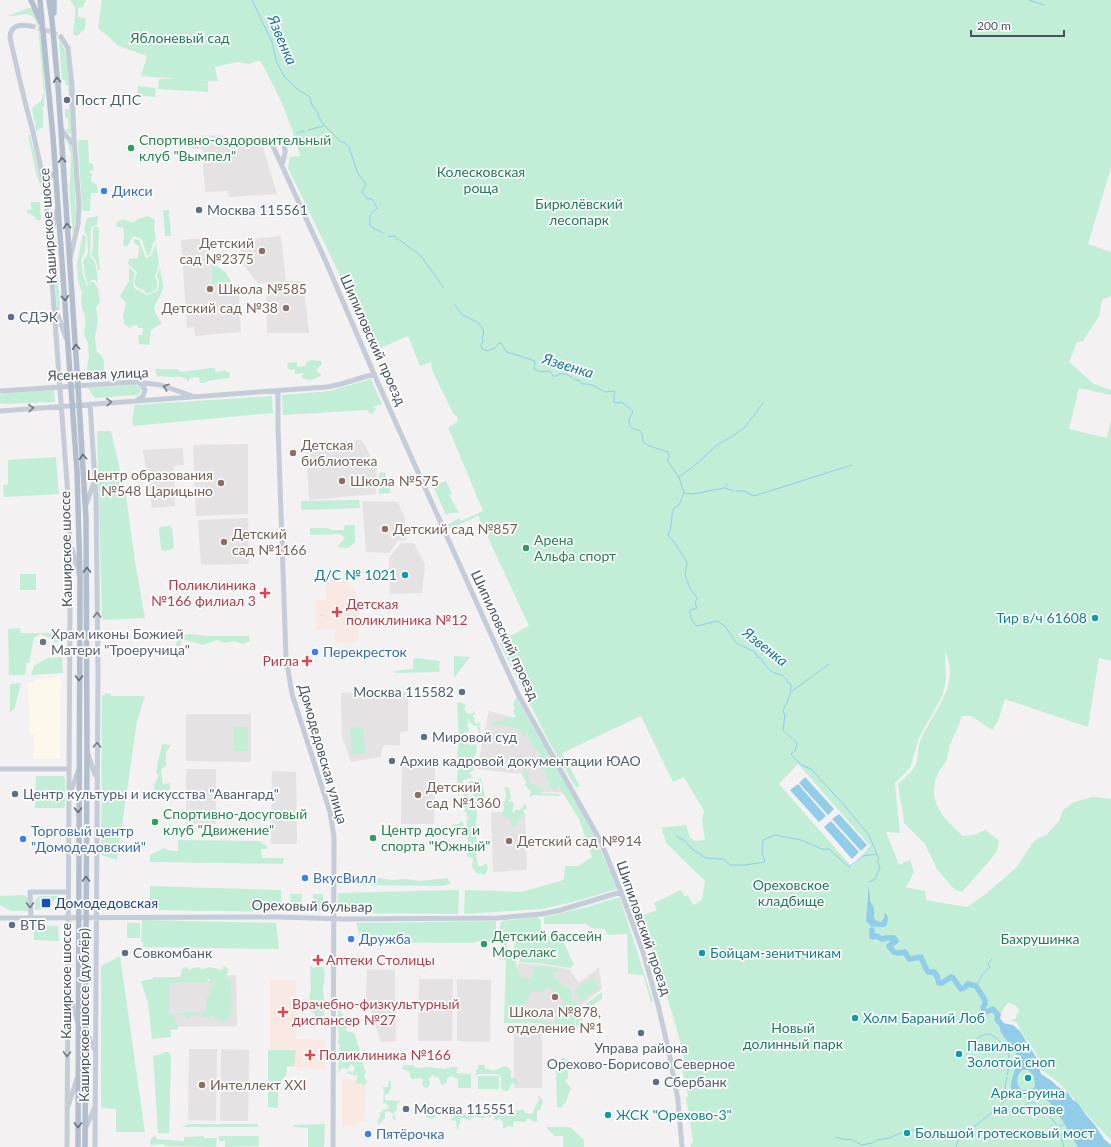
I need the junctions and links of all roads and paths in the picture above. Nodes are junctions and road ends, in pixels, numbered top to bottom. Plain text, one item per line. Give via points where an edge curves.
1 (31, 0) edge
2 (40, 0) edge
3 (48, 0) edge
4 (54, 0) edge
5 (31, 26) tunnel mouth
6 (53, 31) junction
7 (44, 32) junction
8 (61, 37) tunnel mouth
9 (60, 121) junction
10 (74, 148) junction
11 (282, 164) junction
12 (56, 172) junction
13 (43, 179) junction
14 (58, 206) junction
15 (49, 243) junction
16 (70, 264) junction
17 (54, 303) junction
18 (68, 343) junction
19 (374, 374) junction
20 (136, 382) junction
21 (71, 386) junction
22 (78, 386) junction
23 (60, 387) junction
24 (278, 391) junction
25 (1, 392) edge
26 (195, 397) junction
27 (136, 400) junction
28 (80, 404) junction
29 (90, 404) junction
30 (73, 405) junction
31 (61, 406) junction
32 (0, 408) edge
33 (7, 410) junction
34 (0, 411) edge
35 (95, 480) junction
36 (85, 510) junction
37 (70, 542) junction
38 (80, 576) junction
39 (87, 749) junction
40 (0, 768) edge
41 (68, 769) junction
42 (78, 771) junction
43 (96, 784) junction
44 (69, 800) junction
45 (68, 892) junction
46 (621, 892) junction
47 (0, 918) edge
48 (30, 918) junction
49 (68, 918) junction
50 (78, 918) junction
51 (86, 918) junction
52 (97, 918) junction
53 (334, 919) junction
54 (67, 987) junction
55 (79, 1025) junction
56 (85, 1031) junction
57 (96, 1051) junction
58 (78, 1075) junction
59 (96, 1104) junction
60 (66, 1108) junction
61 (85, 1129) junction
62 (66, 1147) edge
63 (78, 1147) edge
64 (85, 1147) edge
65 (96, 1147) edge
66 (332, 1147) edge
67 (682, 1147) edge

1 - 7 main road
2 - 7 main road, Каширское шоссе
3 - 6 main road, Каширское шоссе
4 - 6 main road
5 - 13 main road, Каширское шоссе (дублёр) via 16,26 10,37
9 -> 6 main road, Каширское шоссе
7 - 12 main road, Каширское шоссе
8 - 10 main road via 67,45 73,90
9 - 10 main road via 62,131
16 -> 9 main road, Каширское шоссе
10 - 16 main road via 79,211
11 - 11 main road, Шипиловский проезд via 286,150 282,139 274,139 271,142
11 - 19 main road, Шипиловский проезд
12 - 13 main road via 50,178
12 - 14 main road, Каширское шоссе
13 - 15 main road, Каширское шоссе (дублёр)
14 - 15 main road
14 -> 18 main road, Каширское шоссе
15 - 17 main road, Каширское шоссе (дублёр)
22 -> 16 main road, Каширское шоссе
17 - 18 main road
17 - 23 main road, Каширское шоссе (дублёр)
18 - 21 main road, Каширское шоссе
19 - 24 main road, Ясеневая улица via 327,387
19 - 46 main road, Шипиловский проезд via 508,673 601,842
20 - 22 main road, Ясеневая улица
26 -> 20 main road, Ясеневая улица via 161,385
20 - 27 main road via 145,390 143,396
21 - 22 main road, Ясеневая улица
21 - 23 main road, Ясеневая улица
21 - 30 main road, Каширское шоссе
22 - 28 main road, Каширское шоссе
23 - 25 main road, Ясеневая улица
23 - 31 main road, Каширское шоссе (дублёр)
24 - 26 main road, Ясеневая улица
24 - 53 main road, Домодедовская улица via 286,657 292,694 332,824
26 - 27 main road, Ясеневая улица
29 -> 27 main road, Ясеневая улица
28 - 29 main road, Ясеневая улица
28 - 30 main road, Ясеневая улица
36 -> 28 main road, Каширское шоссе
29 - 35 main road, Каширское шоссе (дублёр)
30 - 31 main road, Ясеневая улица
30 - 38 main road, Каширское шоссе
33 -> 31 main road, Ясеневая улица
31 - 37 main road, Каширское шоссе (дублёр)
32 - 33 main road
33 - 34 main road, Ясеневая улица
35 - 36 main road
43 -> 35 main road, Каширское шоссе (дублёр) via 98,669
39 -> 36 main road, Каширское шоссе
37 - 38 main road
37 - 41 main road, Каширское шоссе (дублёр)
38 -> 42 main road, Каширское шоссе
39 - 43 main road
51 -> 39 main road, Каширское шоссе
40 - 41 main road
41 - 44 main road, Каширское шоссе (дублёр)
42 - 44 main road
42 -> 50 main road, Каширское шоссе
43 - 52 main road, Каширское шоссе (дублёр)
44 - 45 main road, Каширское шоссе (дублёр)
45 -> 48 main road via 30,892
45 - 49 main road, Каширское шоссе (дублёр)
46 - 53 main road, Ореховый бульвар via 561,910 507,917
46 - 67 main road, Шипиловский проезд via 662,1019 678,1100
47 - 48 main road, Ореховый бульвар
48 - 49 main road, Ореховый бульвар
49 - 50 main road, Ореховый бульвар
49 - 54 main road, Каширское шоссе (дублёр)
50 - 51 main road, Ореховый бульвар
50 - 55 main road, Каширское шоссе
51 - 52 main road, Ореховый бульвар
51 - 56 main road, Каширское шоссе
52 - 53 main road, Ореховый бульвар
52 - 57 main road, Каширское шоссе (дублёр)
53 - 66 main road, Домодедовская улица
54 - 55 main road
54 -> 60 main road, Каширское шоссе (дублёр)
55 - 58 main road, Каширское шоссе
56 - 57 main road
56 - 61 main road, Каширское шоссе
57 - 59 main road, Каширское шоссе (дублёр)
58 - 60 main road
58 -> 63 main road, Каширское шоссе
59 - 61 main road
59 - 65 main road, Каширское шоссе (дублёр)
60 - 62 main road, Каширское шоссе (дублёр)
61 - 64 main road, Каширское шоссе

